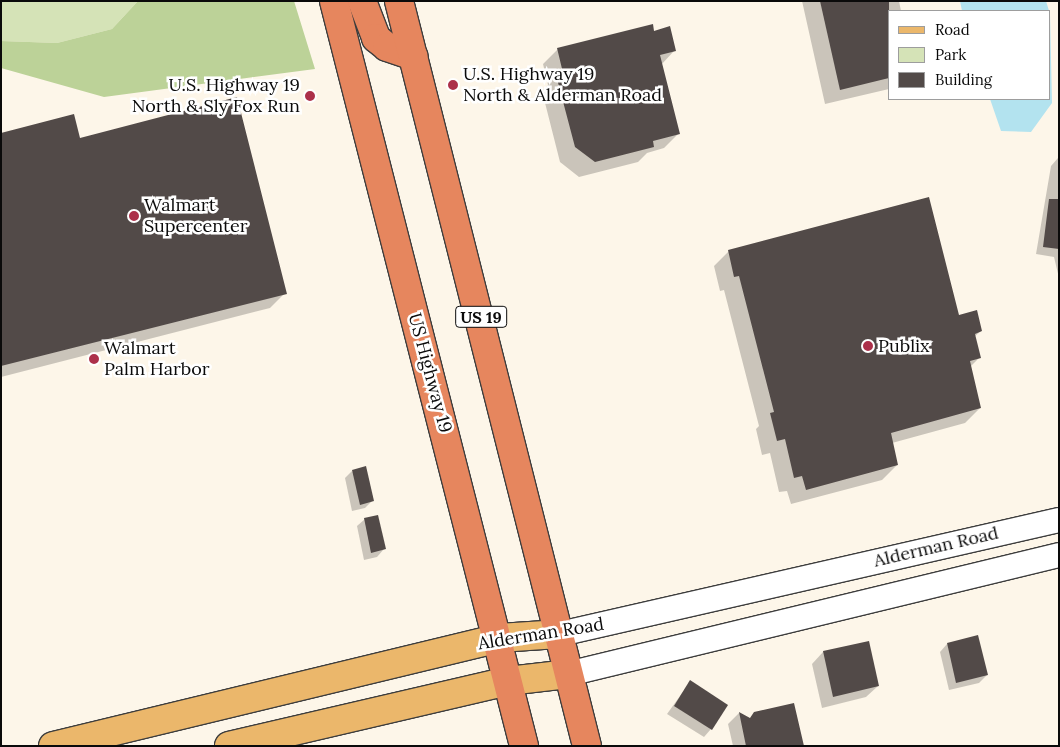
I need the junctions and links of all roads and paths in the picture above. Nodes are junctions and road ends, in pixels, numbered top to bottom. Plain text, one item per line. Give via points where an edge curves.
1 (334, 1) edge
2 (362, 1) edge
3 (399, 1) edge
4 (413, 56) junction
5 (1059, 520) edge
6 (1059, 555) edge
7 (560, 634) junction
8 (499, 638) junction
9 (568, 674) junction
10 (508, 681) junction
11 (54, 746) edge
12 (229, 746) edge
13 (524, 746) edge
14 (587, 746) edge

1 - 8 highway, US Highway 19
2 - 4 highway via 376,38 387,47
3 - 4 highway, US 19
4 - 7 highway, US 19
5 - 7 street, Alderman Road
6 - 9 street, Alderman Road
7 - 8 main road, Alderman Road
7 - 9 highway, US 19
8 - 10 highway, US Highway 19
8 - 11 main road, Alderman Road
9 - 10 main road, Alderman Road
9 - 14 highway, US 19
10 - 12 main road, Alderman Road
10 - 13 highway, US Highway 19

